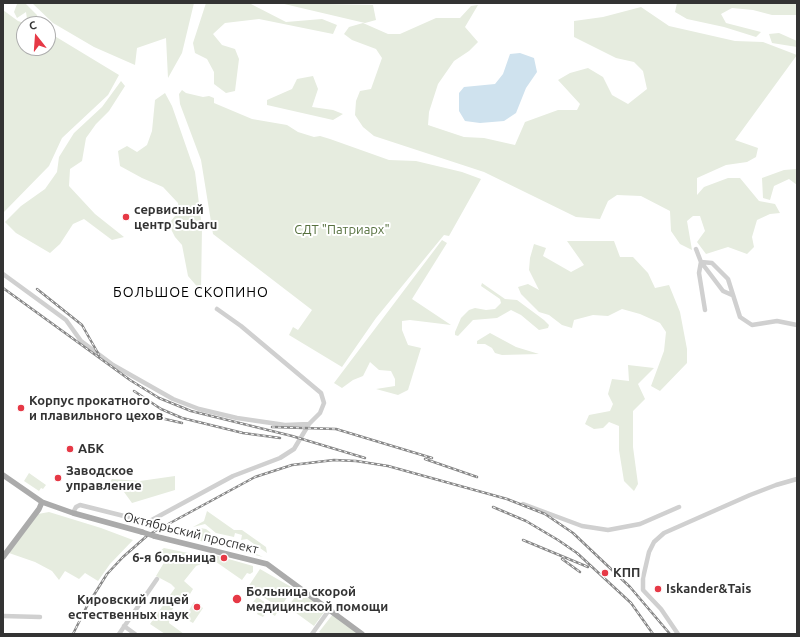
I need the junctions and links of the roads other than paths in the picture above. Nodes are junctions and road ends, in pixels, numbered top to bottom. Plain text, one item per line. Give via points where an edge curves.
1 (696, 249) dead end
2 (701, 262) junction
3 (3, 274) edge
4 (732, 295) junction
5 (217, 309) dead end
6 (705, 310) dead end
7 (797, 325) edge
8 (309, 424) junction
9 (3, 475) edge
10 (797, 480) edge
11 (42, 502) junction
12 (523, 504) dead end
13 (679, 507) dead end
14 (73, 513) junction
15 (3, 557) edge
16 (157, 579) dead end
17 (329, 610) junction
18 (3, 616) edge
19 (40, 617) dead end
20 (124, 626) junction
21 (119, 634) edge
22 (135, 634) edge
23 (312, 634) edge
24 (362, 634) edge
25 (678, 634) edge

1 - 2 street
2 - 4 street via 723,291
2 - 4 street via 712,263 728,279
2 - 6 street via 699,273
3 - 8 street via 66,320 81,341 113,365 173,399 199,409 237,418 285,425
4 - 7 street via 740,317 752,325 777,321
5 - 8 street via 321,393 324,399 323,406
8 - 14 street via 294,449 280,458 233,476 148,522 80,504
9 - 11 main road, Октябрьский проспект
10 - 25 street via 776,484 750,495 668,531 654,542 644,573 643,590 664,612
11 - 14 main road, Октябрьский проспект
11 - 15 main road
12 - 13 street via 582,526 602,529 621,529 640,524
14 - 17 main road, Октябрьский проспект, bridge via 267,564
16 - 20 street
17 - 23 street
17 - 24 main road, Октябрьский проспект
18 - 19 street
20 - 21 street
20 - 22 street

